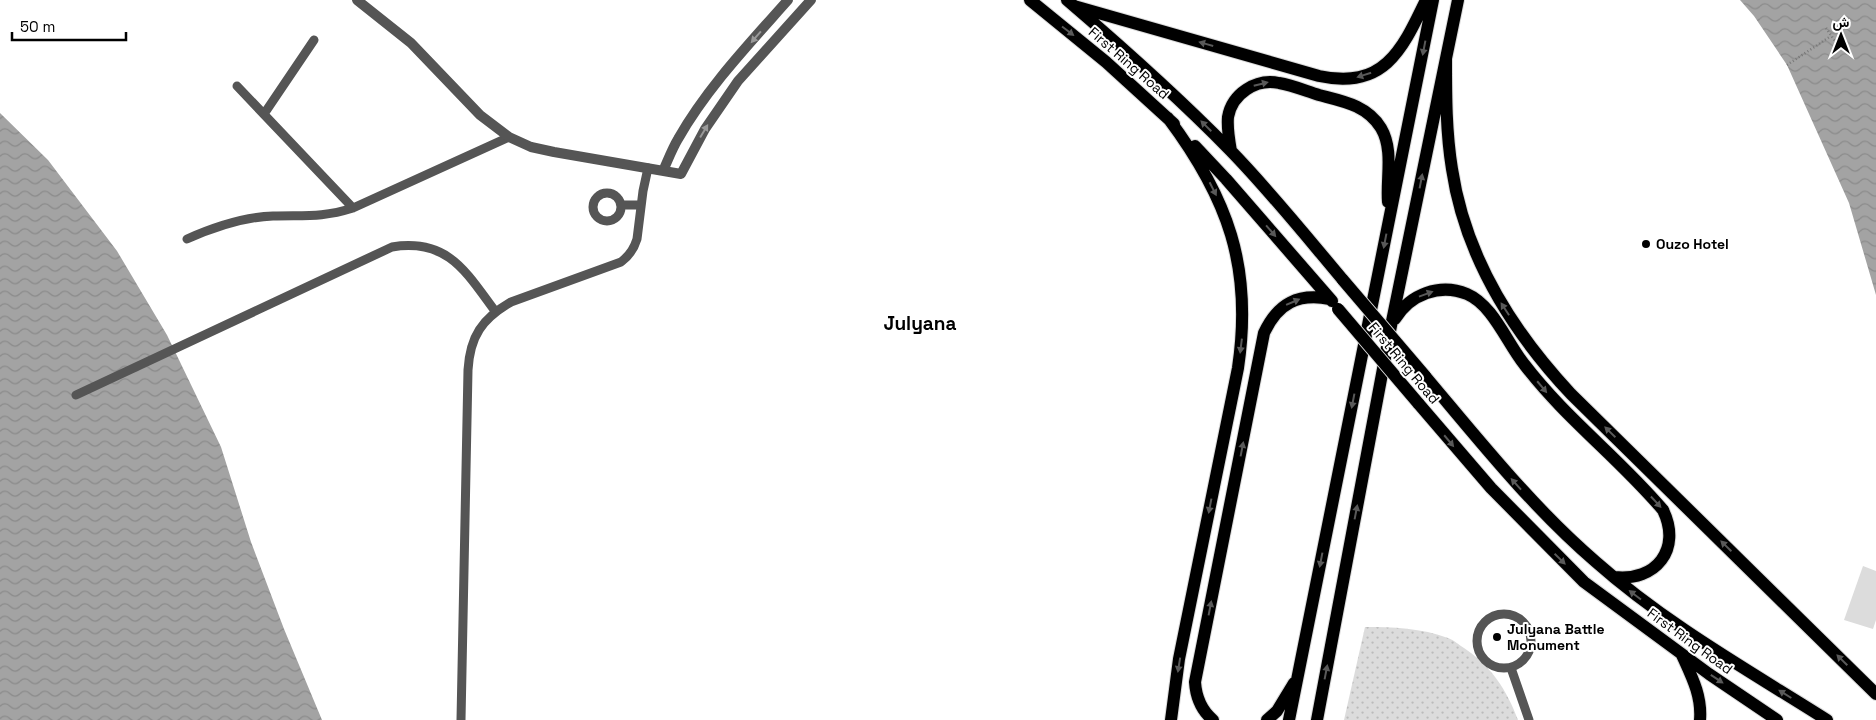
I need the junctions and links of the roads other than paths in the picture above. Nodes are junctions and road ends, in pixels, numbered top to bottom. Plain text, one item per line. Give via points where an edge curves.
1 (357, 0) edge
2 (788, 0) edge
3 (810, 0) edge
4 (1030, 0) edge
5 (1426, 0) edge
6 (1433, 0) edge
7 (1458, 0) edge
8 (1070, 3) edge
9 (314, 40) dead end
10 (1446, 59) junction
11 (237, 86) dead end
12 (264, 114) junction
13 (1168, 118) junction
14 (509, 137) junction
15 (1231, 151) junction
16 (648, 168) junction
17 (663, 171) junction
18 (621, 205) dead end
19 (641, 205) junction
20 (353, 208) junction
21 (1390, 218) junction
22 (187, 239) dead end
23 (1334, 304) junction
24 (495, 311) junction
25 (1391, 326) junction
26 (76, 395) dead end
27 (1614, 577) junction
28 (1680, 653) junction
29 (1511, 668) junction
30 (1297, 679) junction
31 (1876, 694) edge
32 (1318, 718) edge
33 (461, 720) edge
34 (1171, 720) edge
35 (1213, 720) edge
36 (1267, 720) edge
37 (1289, 720) edge
38 (1529, 720) edge
39 (1700, 720) edge
40 (1777, 720) edge
41 (1826, 720) edge

1 - 14 street via 411,43 480,116
2 -> 17 street via 726,71 697,110 677,139
17 -> 3 street via 680,174 728,94
4 -> 13 main road, First Ring Road via 1113,67
5 -> 8 main road via 1402,48 1387,63 1360,77 1339,79 1319,76
6 -> 21 main road
7 - 10 main road
15 -> 8 main road, First Ring Road via 1125,49
9 - 12 lane
25 -> 10 main road
31 -> 10 main road via 1571,394 1533,350 1503,306 1472,246 1457,195 1448,140
11 - 12 lane
12 - 20 lane
13 -> 23 main road, First Ring Road via 1226,179
13 -> 34 main road via 1201,166 1228,225 1241,276 1243,324 1238,368 1179,660
14 - 16 street via 531,147
14 - 20 lane
15 -> 21 main road via 1228,125 1232,106 1243,91 1260,83 1279,82 1355,105 1377,122 1386,138
27 -> 15 main road, First Ring Road, bridge via 1535,504
16 - 17 street
16 - 19 lane
18 - 19 lane
19 - 24 lane via 634,246 621,262 510,302
20 - 22 lane via 324,216 272,216 237,221
21 -> 30 main road
23 -> 28 main road, First Ring Road, bridge via 1491,488 1584,582
35 -> 23 main road via 1198,701 1196,682 1264,333 1285,305 1307,297
24 - 26 lane via 463,268 442,252 424,246 392,247
24 - 33 lane via 477,331 468,356
25 -> 27 main road via 1410,302 1437,290 1468,295 1490,313 1520,359 1552,398 1657,502 1667,518 1670,537 1658,564 1634,578
32 -> 25 main road
41 -> 27 main road, First Ring Road via 1670,620
28 - 39 main road via 1695,681
28 -> 40 main road, First Ring Road
29 - 29 lane via 1529,654 1530,633 1517,617 1495,615 1479,630 1476,646 1485,662 1493,667
29 - 38 lane
30 - 36 main road
30 - 37 main road

